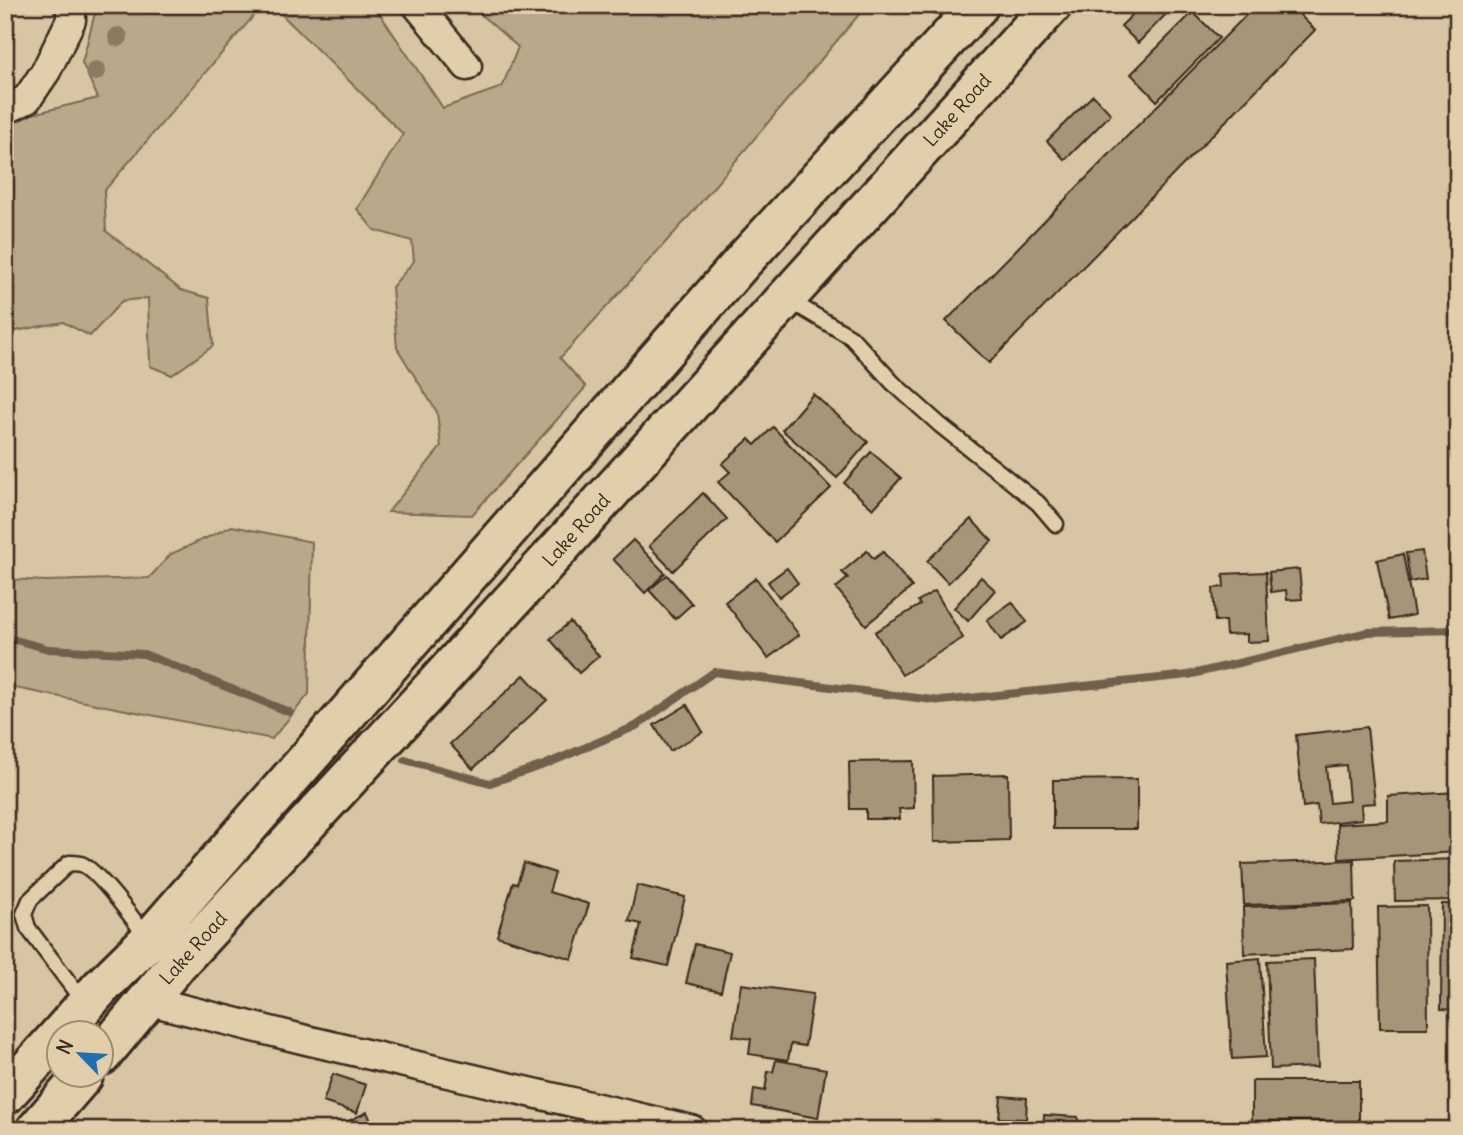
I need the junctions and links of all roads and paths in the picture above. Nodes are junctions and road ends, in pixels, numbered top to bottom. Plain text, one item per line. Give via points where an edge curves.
1 (71, 5) edge
2 (417, 5) edge
3 (979, 5) edge
4 (1052, 5) edge
5 (467, 66) dead end
6 (5, 110) edge
7 (785, 299) junction
8 (1056, 524) dead end
9 (149, 940) junction
10 (146, 1000) junction
11 (86, 1005) junction
12 (73, 1020) edge
13 (116, 1038) edge
14 (46, 1050) edge
15 (71, 1090) edge
16 (5, 1095) edge
17 (36, 1130) edge
18 (692, 1130) edge

1 - 6 street via 71,20 46,71 27,99
2 - 5 street
3 - 9 main road, Lake Road via 744,260
4 - 7 main road, Lake Road
7 - 8 lane via 851,337 893,383 1038,503
7 - 10 main road, Lake Road
9 - 11 main road, Lake Road
9 - 11 lane via 126,908 81,864 69,863 30,900 24,914 28,928
10 - 13 main road, Lake Road
10 - 18 street
11 - 12 main road, Lake Road
14 - 16 main road, Lake Road
15 - 17 main road

